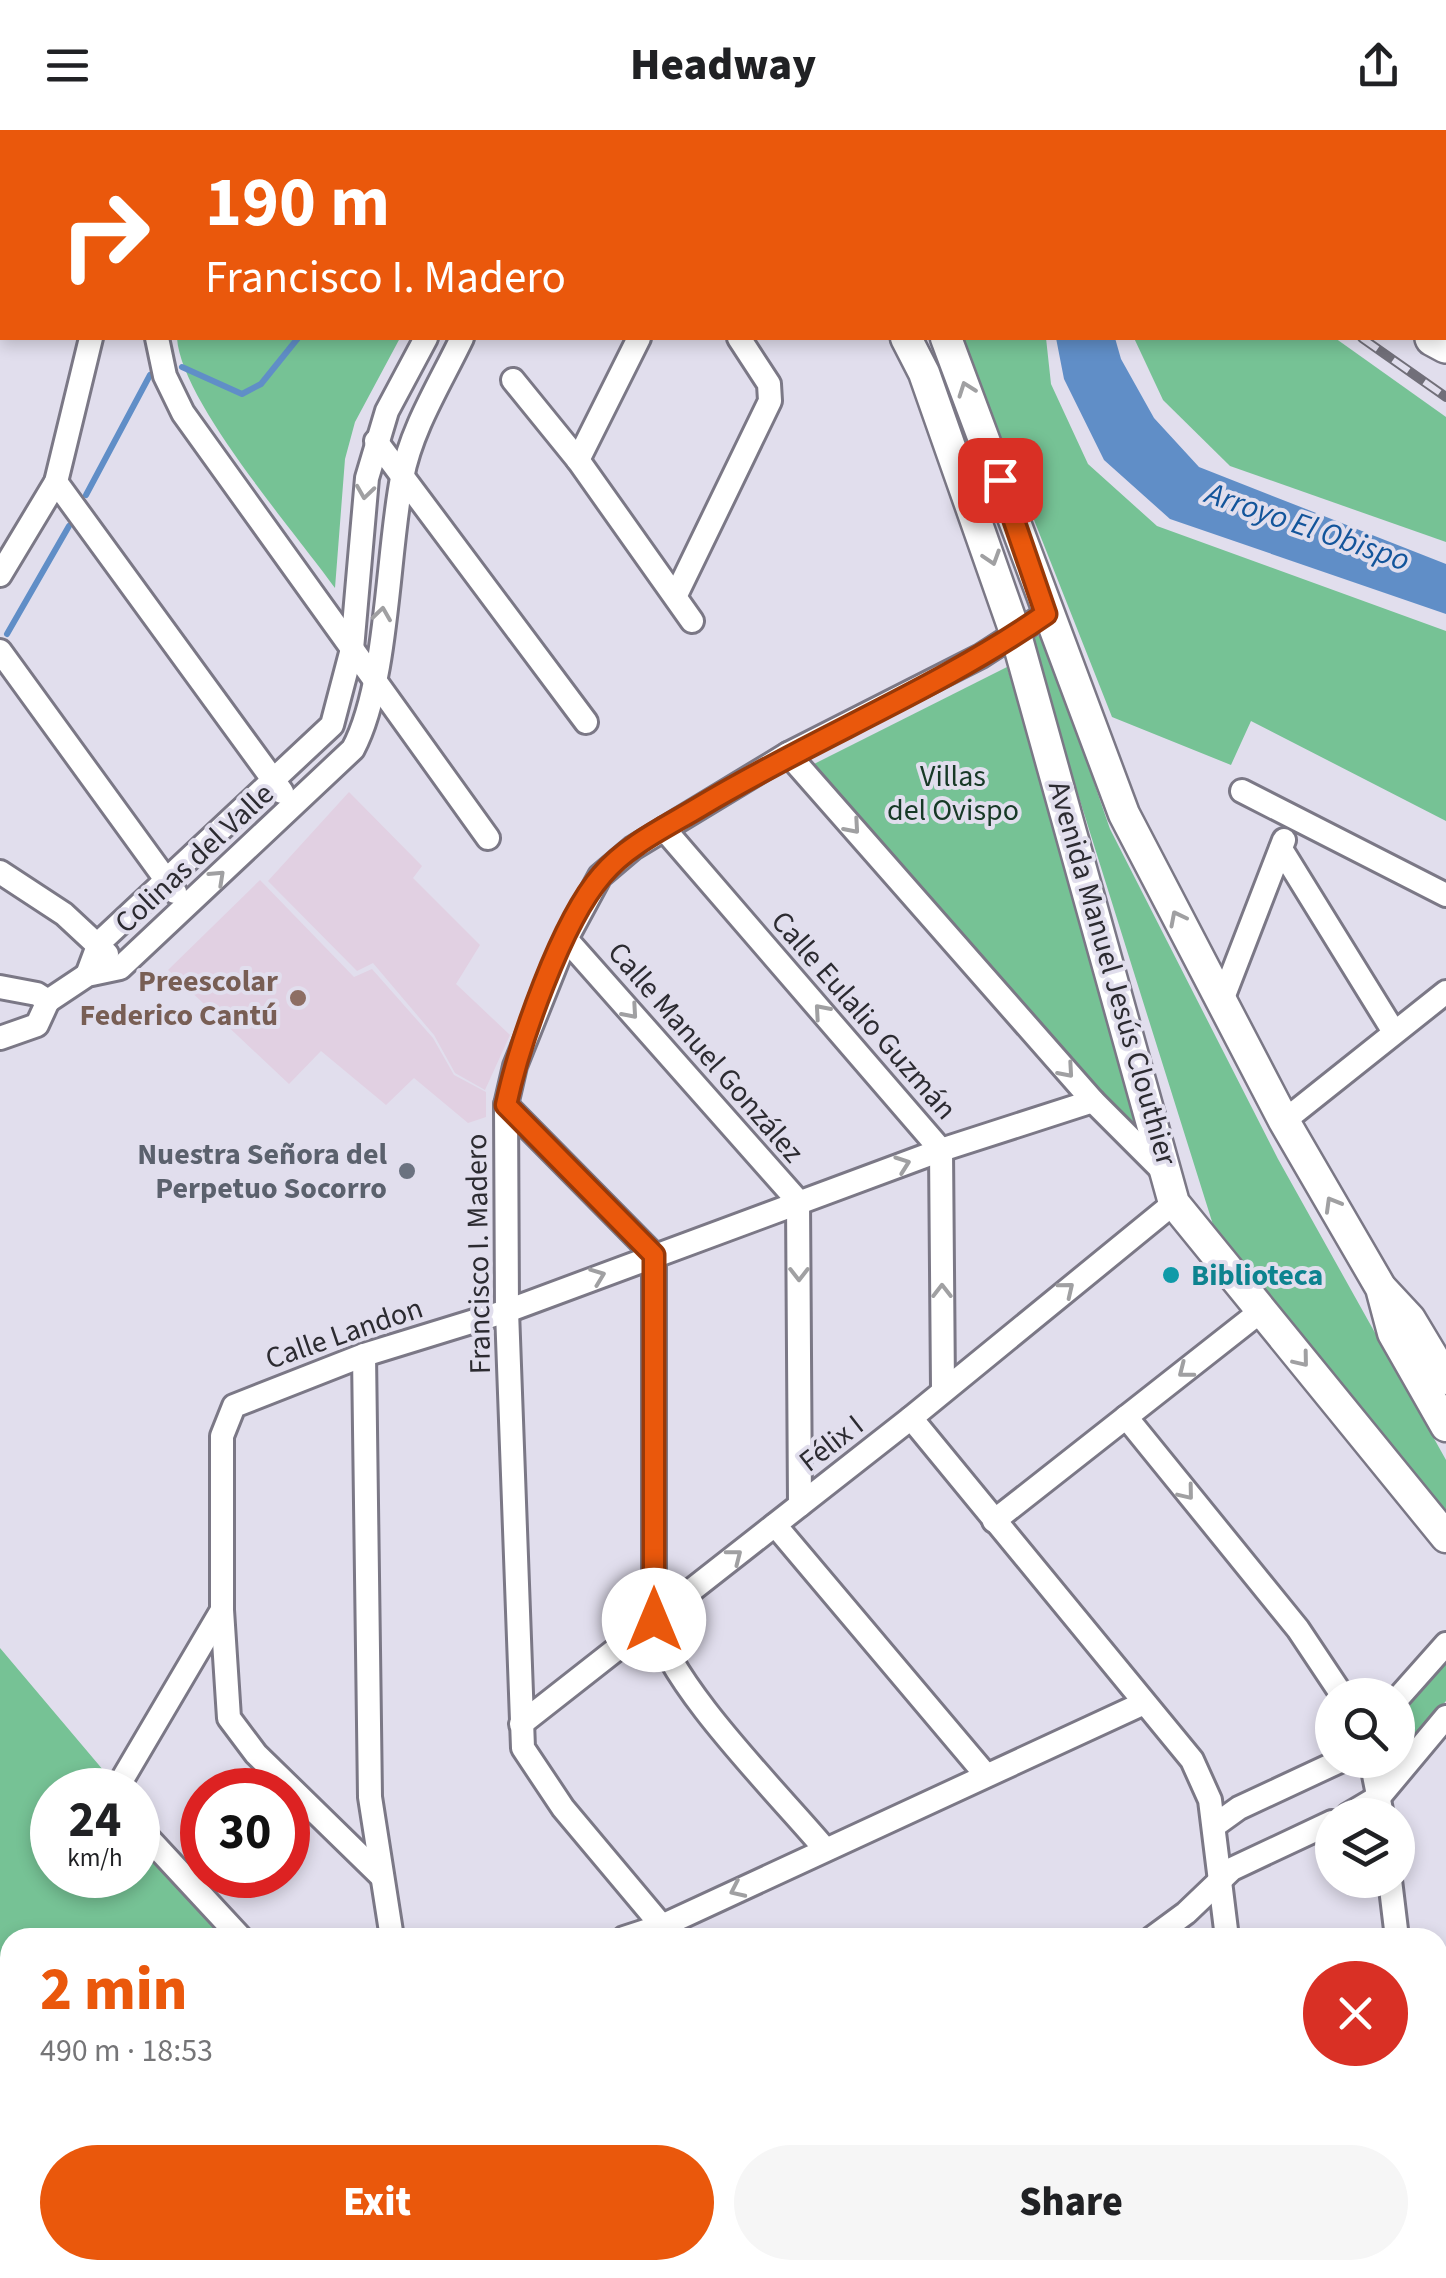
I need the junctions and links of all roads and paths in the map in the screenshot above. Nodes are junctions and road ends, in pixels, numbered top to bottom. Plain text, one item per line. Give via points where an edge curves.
1 (91, 340) edge
2 (157, 340) edge
3 (425, 340) edge
4 (461, 340) edge
5 (638, 340) edge
6 (740, 340) edge
7 (907, 340) edge
8 (947, 340) edge
9 (513, 380) dead end
10 (376, 442) junction
11 (578, 460) junction
12 (403, 474) junction
13 (56, 482) junction
14 (0, 575) edge
15 (676, 595) junction
16 (1046, 614) junction
17 (692, 621) dead end
18 (1016, 635) junction
19 (352, 650) junction
20 (0, 651) edge
21 (374, 681) junction
22 (586, 722) dead end
23 (788, 754) junction
24 (274, 780) junction
25 (1242, 791) dead end
26 (292, 807) junction
27 (1292, 818) junction
28 (664, 829) junction
29 (488, 838) dead end
30 (1281, 849) junction
31 (0, 872) edge
32 (167, 882) junction
33 (1446, 894) edge
34 (186, 907) junction
35 (566, 939) junction
36 (98, 944) junction
37 (120, 968) junction
38 (87, 974) junction
39 (0, 987) edge
40 (1446, 992) edge
41 (48, 1002) junction
42 (1221, 1003) junction
43 (1394, 1032) junction
44 (0, 1038) edge
45 (1093, 1101) junction
46 (506, 1105) junction
47 (1284, 1122) junction
48 (941, 1150) junction
49 (1173, 1191) junction
50 (798, 1201) junction
51 (654, 1255) junction
52 (1381, 1288) junction
53 (507, 1311) junction
54 (1262, 1311) junction
55 (364, 1355) junction
56 (1446, 1379) edge
57 (942, 1389) junction
58 (1126, 1417) junction
59 (911, 1418) junction
60 (1446, 1426) edge
61 (800, 1505) junction
62 (994, 1521) junction
63 (775, 1524) junction
64 (1446, 1536) edge
65 (222, 1610) junction
66 (654, 1620) junction
67 (1446, 1644) edge
68 (1331, 1678) edge
69 (1415, 1679) edge
70 (1144, 1703) junction
71 (1446, 1718) edge
72 (521, 1724) junction
73 (129, 1768) edge
74 (1315, 1772) edge
75 (986, 1776) junction
76 (1386, 1798) edge
77 (1214, 1826) junction
78 (1315, 1830) edge
79 (826, 1848) junction
80 (160, 1851) edge
81 (381, 1876) junction
82 (1220, 1879) junction
83 (1392, 1898) edge
84 (232, 1928) edge
85 (390, 1928) edge
86 (665, 1928) edge
87 (674, 1928) edge
88 (1166, 1928) edge
89 (1226, 1928) edge
90 (1397, 1928) edge

1 - 13 street
2 - 19 street via 183,412
3 - 10 street, Colinas del Valle
4 - 12 street, Colinas del Valle
5 - 11 street
6 - 15 street via 771,392
7 -> 18 street, Avenida Manuel Jesús Clouthier
16 -> 8 street, Avenida Manuel Jesús Clouthier
9 - 11 street
10 - 12 street
10 -> 19 street, Colinas del Valle via 361,527
11 - 15 street
21 -> 12 street, Colinas del Valle
12 - 22 street
13 - 14 street
13 - 24 street
15 - 17 street
16 - 18 street, Francisco I. Madero
42 -> 16 street, Avenida Manuel Jesús Clouthier via 1124,814
18 - 23 street, Francisco I. Madero
18 - 49 street, Avenida Manuel Jesús Clouthier
19 - 21 street
19 - 24 street, Colinas del Valle via 332,725
20 - 32 street
21 - 26 street, Colinas del Valle via 352,749
21 - 29 street
23 - 28 street, Francisco I. Madero
23 -> 45 street
24 - 26 street
24 - 32 street, Colinas del Valle
25 - 27 street
34 -> 26 street, Colinas del Valle
27 - 30 street
27 - 33 street
28 - 35 street, Francisco I. Madero via 600,876
48 -> 28 street, Calle Eulalio Guzmán
30 - 42 street
30 - 43 street
31 - 36 street
32 - 34 street
32 - 36 street, Colinas del Valle
34 - 37 street, Colinas del Valle
35 - 46 street, Francisco I. Madero via 514,1066
35 -> 50 street, Calle Manuel González
36 - 37 street
36 - 38 street, Colinas del Valle
37 - 38 street, Colinas del Valle
38 - 41 street
39 - 41 street
40 - 43 street
41 - 44 street via 38,1024
42 - 47 street, Avenida Manuel Jesús Clouthier
43 - 47 street
45 - 48 street, Calle Landon
45 - 49 street
46 - 51 street
46 - 53 street, Francisco I. Madero
52 -> 47 street, Avenida Manuel Jesús Clouthier
50 -> 48 street, Calle Landon
57 -> 48 street, Calle Eulalio Guzmán
49 - 54 street, Avenida Manuel Jesús Clouthier
57 -> 49 street, Félix I
50 - 51 street, Calle Landon
50 -> 61 street, Calle Manuel González
53 -> 51 street, Calle Landon
51 - 66 street
52 - 56 street via 1410,1319
52 - 60 street, Avenida Manuel Jesús Clouthier via 1393,1333
53 - 55 street, Calle Landon
53 - 72 street, Francisco I. Madero
54 -> 58 street
54 -> 64 street, Avenida Manuel Jesús Clouthier
55 - 65 street, Calle Landon via 243,1398 228,1414 222,1436
55 - 81 street via 370,1797
57 - 59 street, Félix I
58 - 62 street
58 -> 68 street
59 - 61 street, Félix I
59 - 62 street
61 - 63 street, Félix I
62 - 70 street
66 -> 63 street, Félix I
63 - 75 street
65 - 73 street
65 - 81 street, Calle Landon via 226,1700 240,1736
66 - 72 street, Félix I
66 - 79 street via 679,1676
67 - 69 street
70 - 75 street
70 - 77 street via 1192,1760
71 - 76 street
72 - 86 street, Francisco I. Madero via 534,1770
74 - 77 street
75 - 79 street
77 - 82 street
78 - 82 street
79 -> 87 street
80 - 84 street
81 - 85 street
82 - 88 street
82 - 89 street
83 - 90 street

